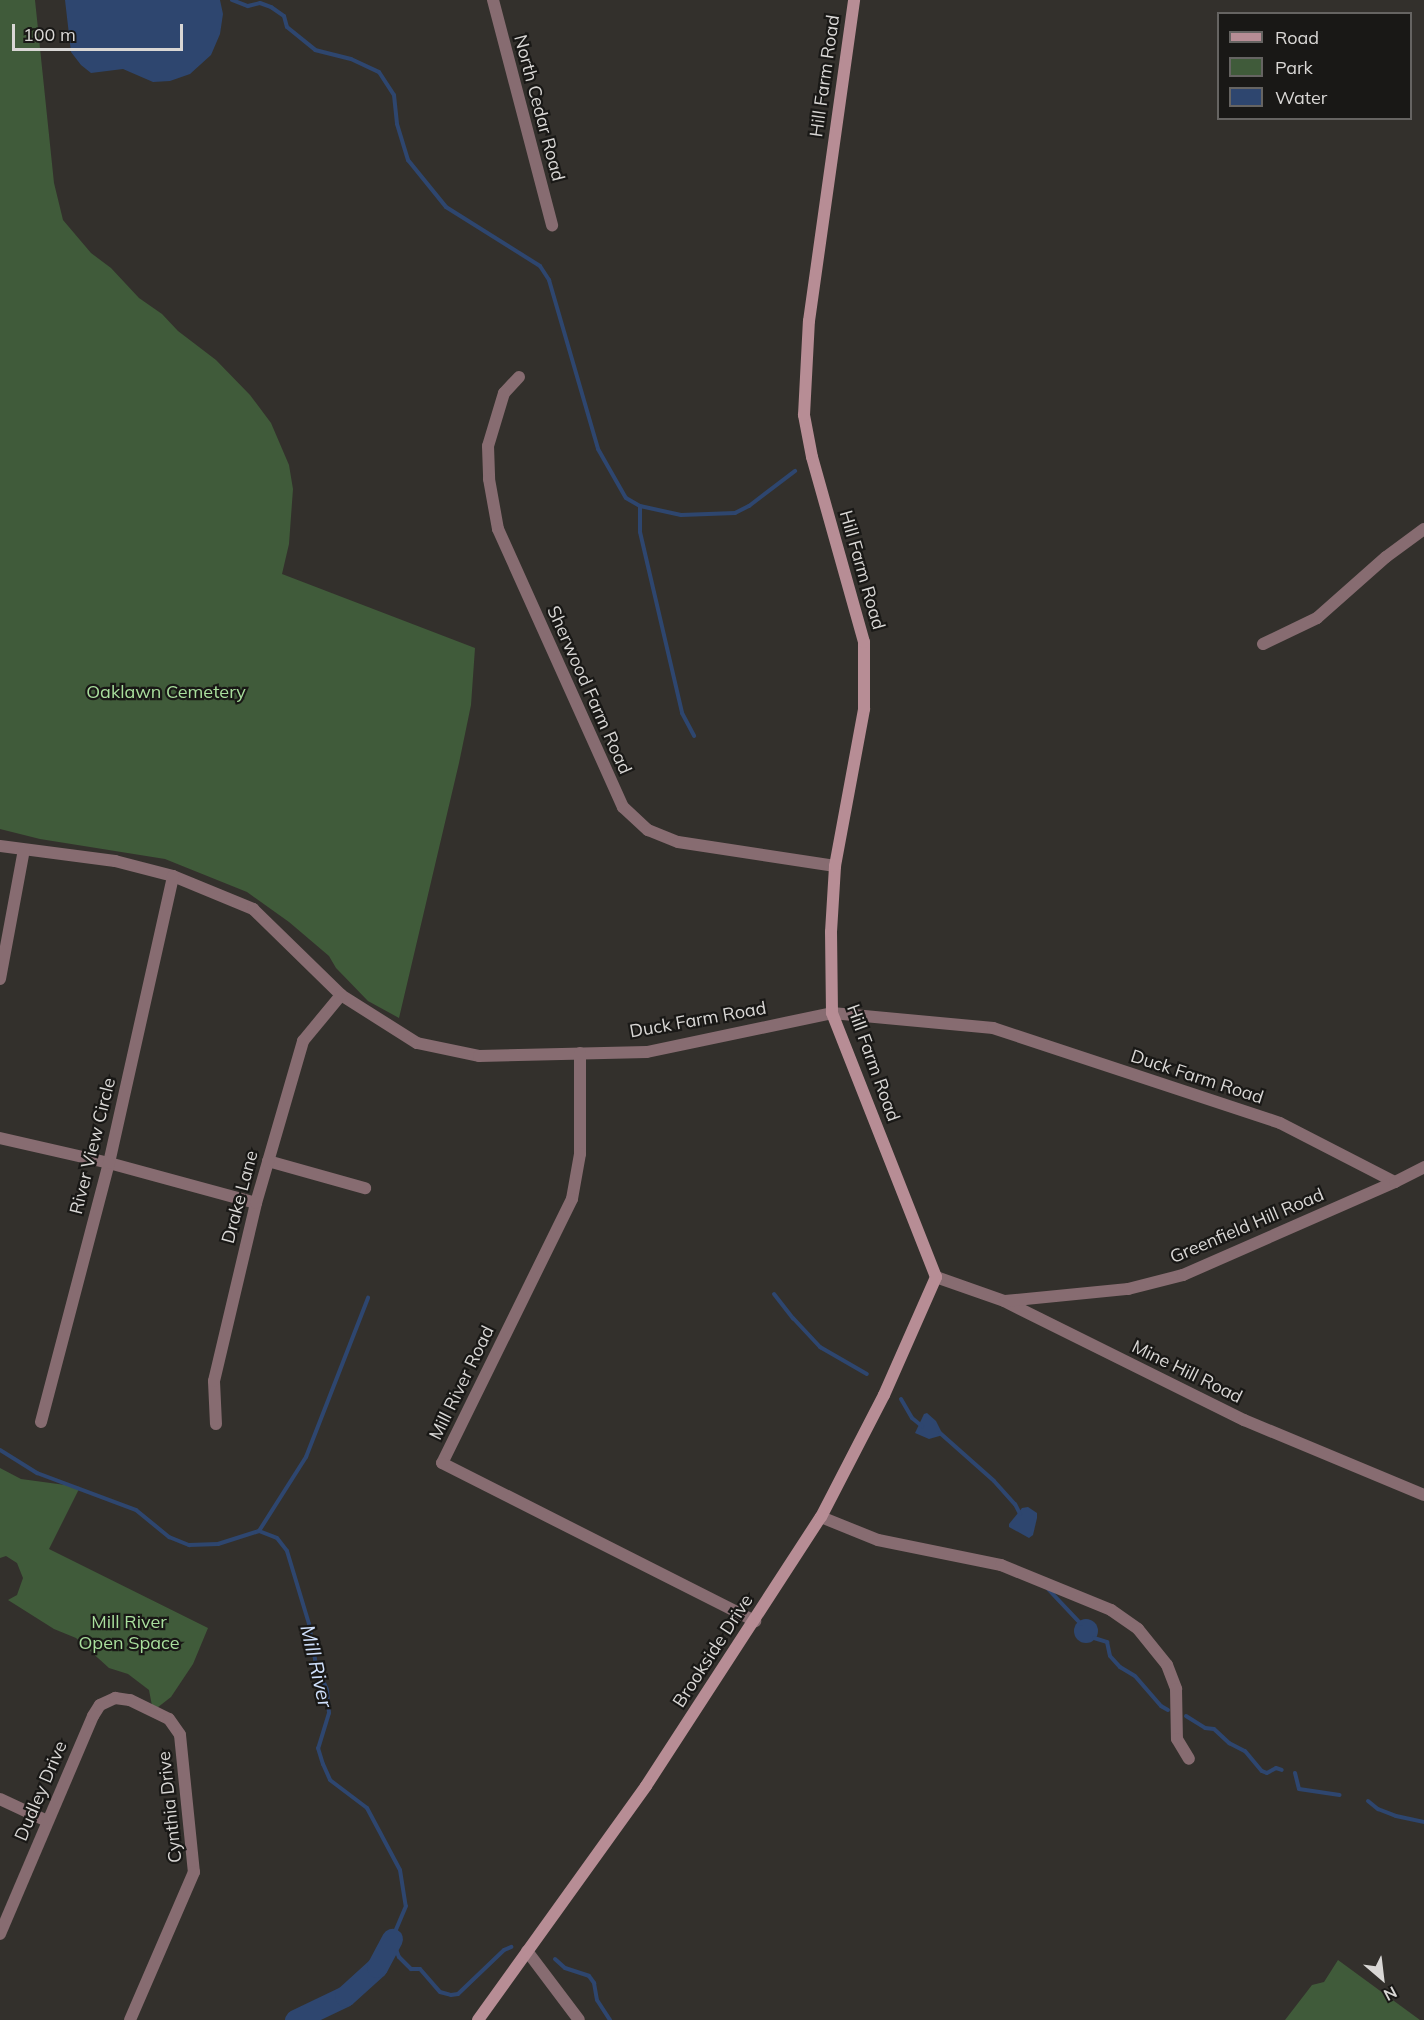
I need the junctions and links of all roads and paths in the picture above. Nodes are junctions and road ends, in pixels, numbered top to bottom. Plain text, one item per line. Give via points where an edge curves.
1 (492, 0) edge
2 (854, 0) edge
3 (552, 225) dead end
4 (519, 377) dead end
5 (1424, 529) edge
6 (1263, 645) dead end
7 (0, 846) edge
8 (24, 850) junction
9 (835, 866) junction
10 (173, 876) junction
11 (0, 979) edge
12 (341, 995) junction
13 (832, 1013) junction
14 (580, 1053) junction
15 (0, 1138) edge
16 (268, 1161) junction
17 (109, 1163) junction
18 (1424, 1167) edge
19 (1395, 1182) junction
20 (365, 1188) dead end
21 (256, 1203) junction
22 (936, 1277) junction
23 (1004, 1302) junction
24 (41, 1422) dead end
25 (216, 1424) dead end
26 (1424, 1495) edge
27 (821, 1517) junction
28 (755, 1621) junction
29 (108, 1700) joint
30 (1189, 1759) dead end
31 (0, 1799) edge
32 (47, 1821) junction
33 (0, 1934) edge
34 (527, 1951) junction
35 (130, 2020) edge
36 (478, 2020) edge
37 (579, 2020) edge

1 - 3 street, North Cedar Road
2 - 9 main road, Hill Farm Road via 809,321 804,415 864,642 864,709
4 - 9 street, Sherwood Farm Road via 504,393 488,446 498,529 623,807 648,830 678,842
5 - 6 street via 1317,618
7 - 8 street, Duck Farm Road
8 - 10 street, Duck Farm Road via 115,861
8 - 11 street
9 - 13 main road, Hill Farm Road
10 - 12 street, Duck Farm Road via 253,909
10 - 17 street, River View Circle
12 - 14 street, Duck Farm Road via 417,1043 479,1056
12 - 16 street, Drake Lane via 303,1041
13 - 14 street, Duck Farm Road via 647,1052
13 - 19 street, Duck Farm Road via 993,1028 1280,1123
13 - 22 main road, Hill Farm Road
14 - 28 street, Mill River Road via 579,1154 572,1199 442,1463
15 - 17 street
16 - 20 street
16 - 21 street, Drake Lane
17 - 21 street
17 - 24 street, River View Circle
18 - 19 street, Greenfield Hill Road
19 - 23 street, Greenfield Hill Road via 1183,1275 1128,1288
21 - 25 street, Drake Lane via 214,1381
22 - 23 street, Mine Hill Road
22 - 27 main road, Brookside Drive via 884,1395
23 - 26 street, Mine Hill Road via 1244,1420
27 - 28 main road, Brookside Drive
27 - 30 street via 878,1540 1000,1565 1111,1610 1138,1629 1167,1665 1176,1689 1177,1739
28 - 34 main road, Brookside Drive via 646,1786
29 - 32 street, Dudley Drive via 93,1716
29 - 35 street, Cynthia Drive via 130,1700 169,1719 178,1728 194,1872
31 - 32 street
32 - 33 street, Dudley Drive
34 - 36 main road, Brookside Drive
34 - 37 street

